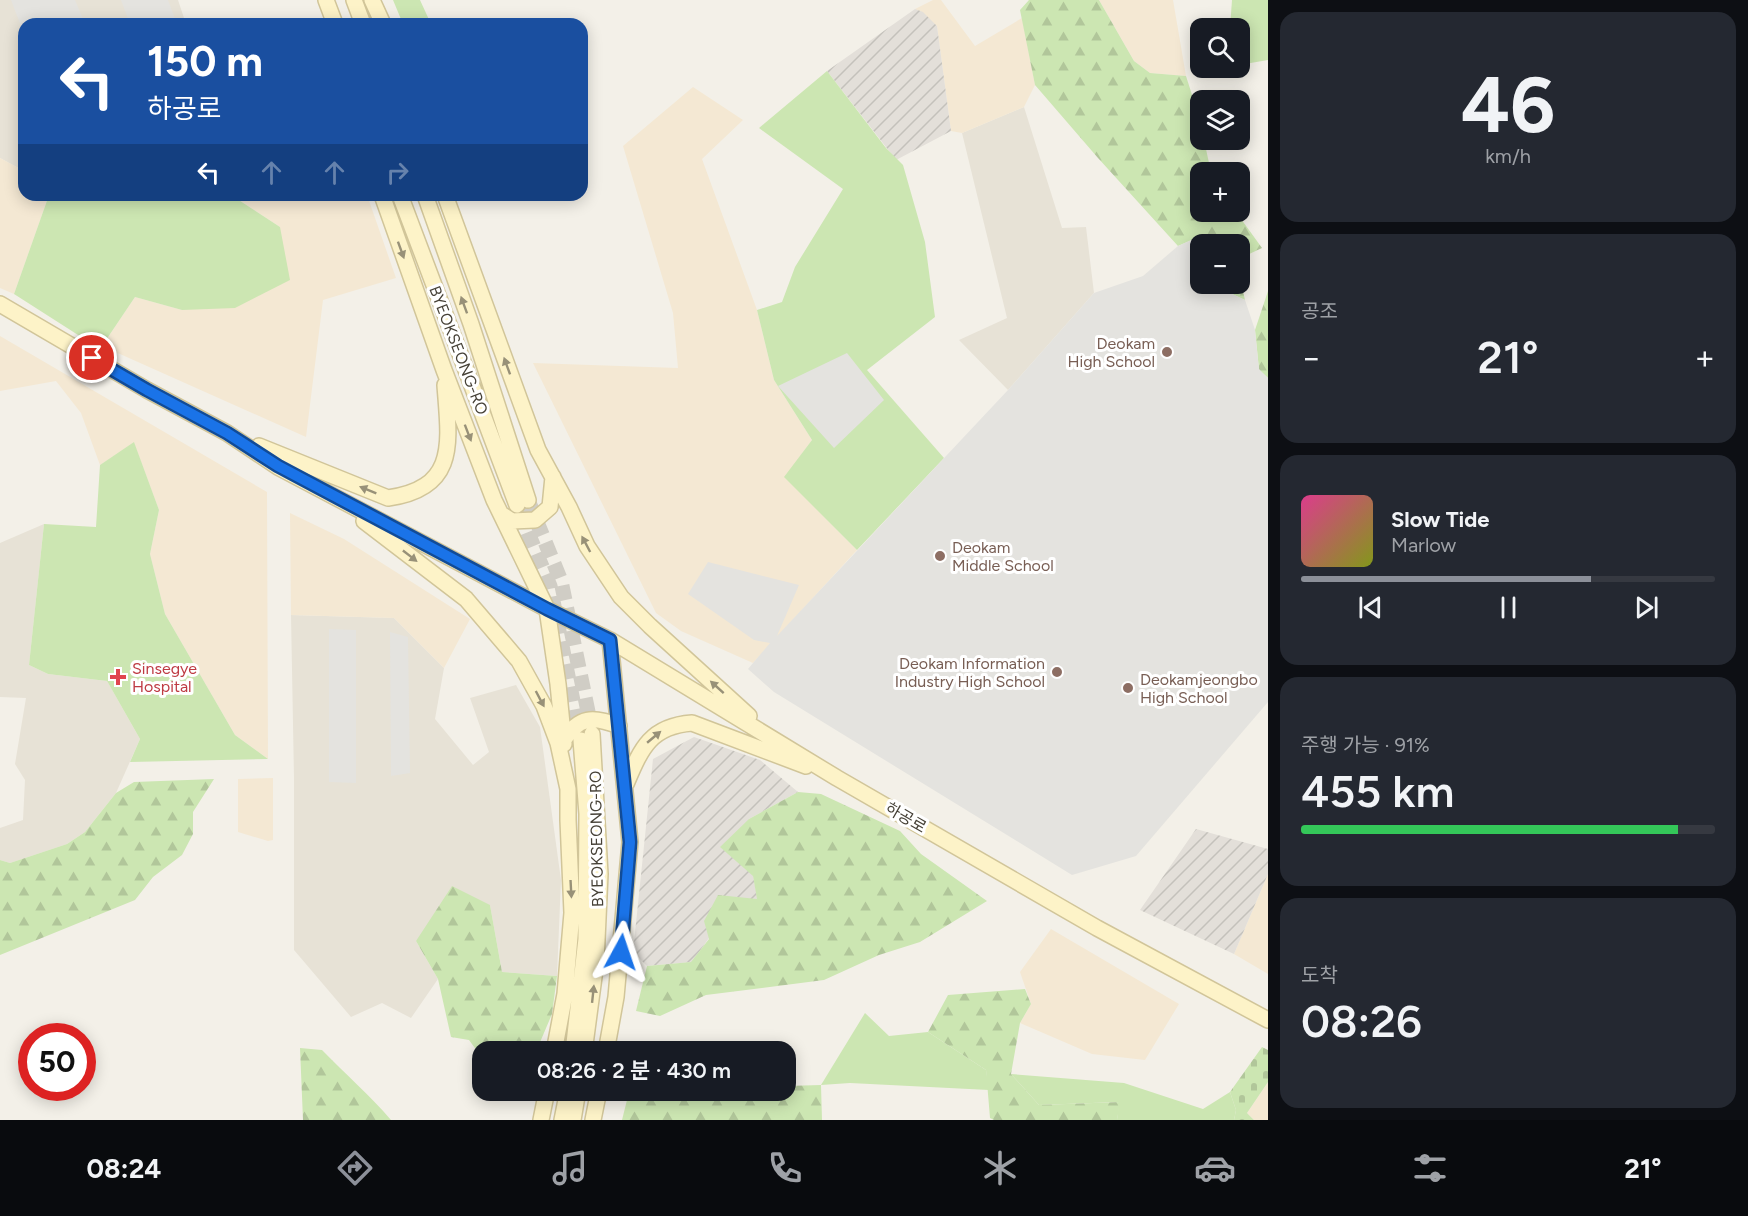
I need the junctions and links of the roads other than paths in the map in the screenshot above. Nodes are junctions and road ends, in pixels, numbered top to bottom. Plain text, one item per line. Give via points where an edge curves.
1 (319, 0) edge
2 (326, 0) edge
3 (354, 0) edge
4 (372, 0) edge
5 (324, 18) edge
6 (333, 18) edge
7 (361, 18) edge
8 (380, 18) edge
9 (384, 201) edge
10 (402, 201) edge
11 (427, 201) edge
12 (447, 201) edge
13 (0, 304) edge
14 (444, 370) junction
15 (227, 433) junction
16 (553, 477) junction
17 (331, 495) junction
18 (501, 514) junction
19 (547, 609) junction
20 (610, 640) junction
21 (619, 726) junction
22 (776, 740) junction
23 (563, 741) junction
24 (837, 778) junction
25 (624, 786) junction
26 (568, 789) junction
27 (1268, 1020) edge
28 (556, 1041) edge
29 (574, 1041) edge
30 (586, 1041) edge
31 (608, 1041) edge
32 (545, 1101) edge
33 (566, 1101) edge
34 (576, 1101) edge
35 (597, 1101) edge
36 (541, 1120) edge
37 (562, 1120) edge
38 (573, 1120) edge
39 (593, 1120) edge

1 - 5 main road
2 - 6 main road
3 - 7 main road
4 - 8 main road
9 -> 14 main road
10 -> 11 main road, BYEOKSEONG-RO via 523,503 471,324
16 -> 12 main road via 538,450
13 - 15 main road
14 -> 15 main road via 448,448 441,470 427,486 408,495 388,498
14 -> 18 main road
15 - 17 main road
16 - 18 main road via 550,507 535,520 512,521
22 -> 16 main road via 621,597 587,546
17 - 19 main road, 하공로
17 -> 26 main road via 466,599 519,661 544,706 558,743
18 - 19 main road
19 - 20 main road, 하공로
19 - 23 main road
20 - 21 main road
20 - 22 main road, 하공로
21 - 23 main road via 590,719 572,728
21 - 25 main road
22 - 24 main road, 하공로
23 - 26 main road
25 -> 24 main road via 637,757 657,732 692,723
24 - 27 main road, 하공로 via 1097,928
25 - 31 main road via 630,842 616,997
26 -> 28 main road via 572,913 566,994
30 -> 29 main road, BYEOKSEONG-RO via 596,962 600,874 586,737 586,939
32 - 36 main road
33 - 37 main road
34 - 38 main road
35 - 39 main road

